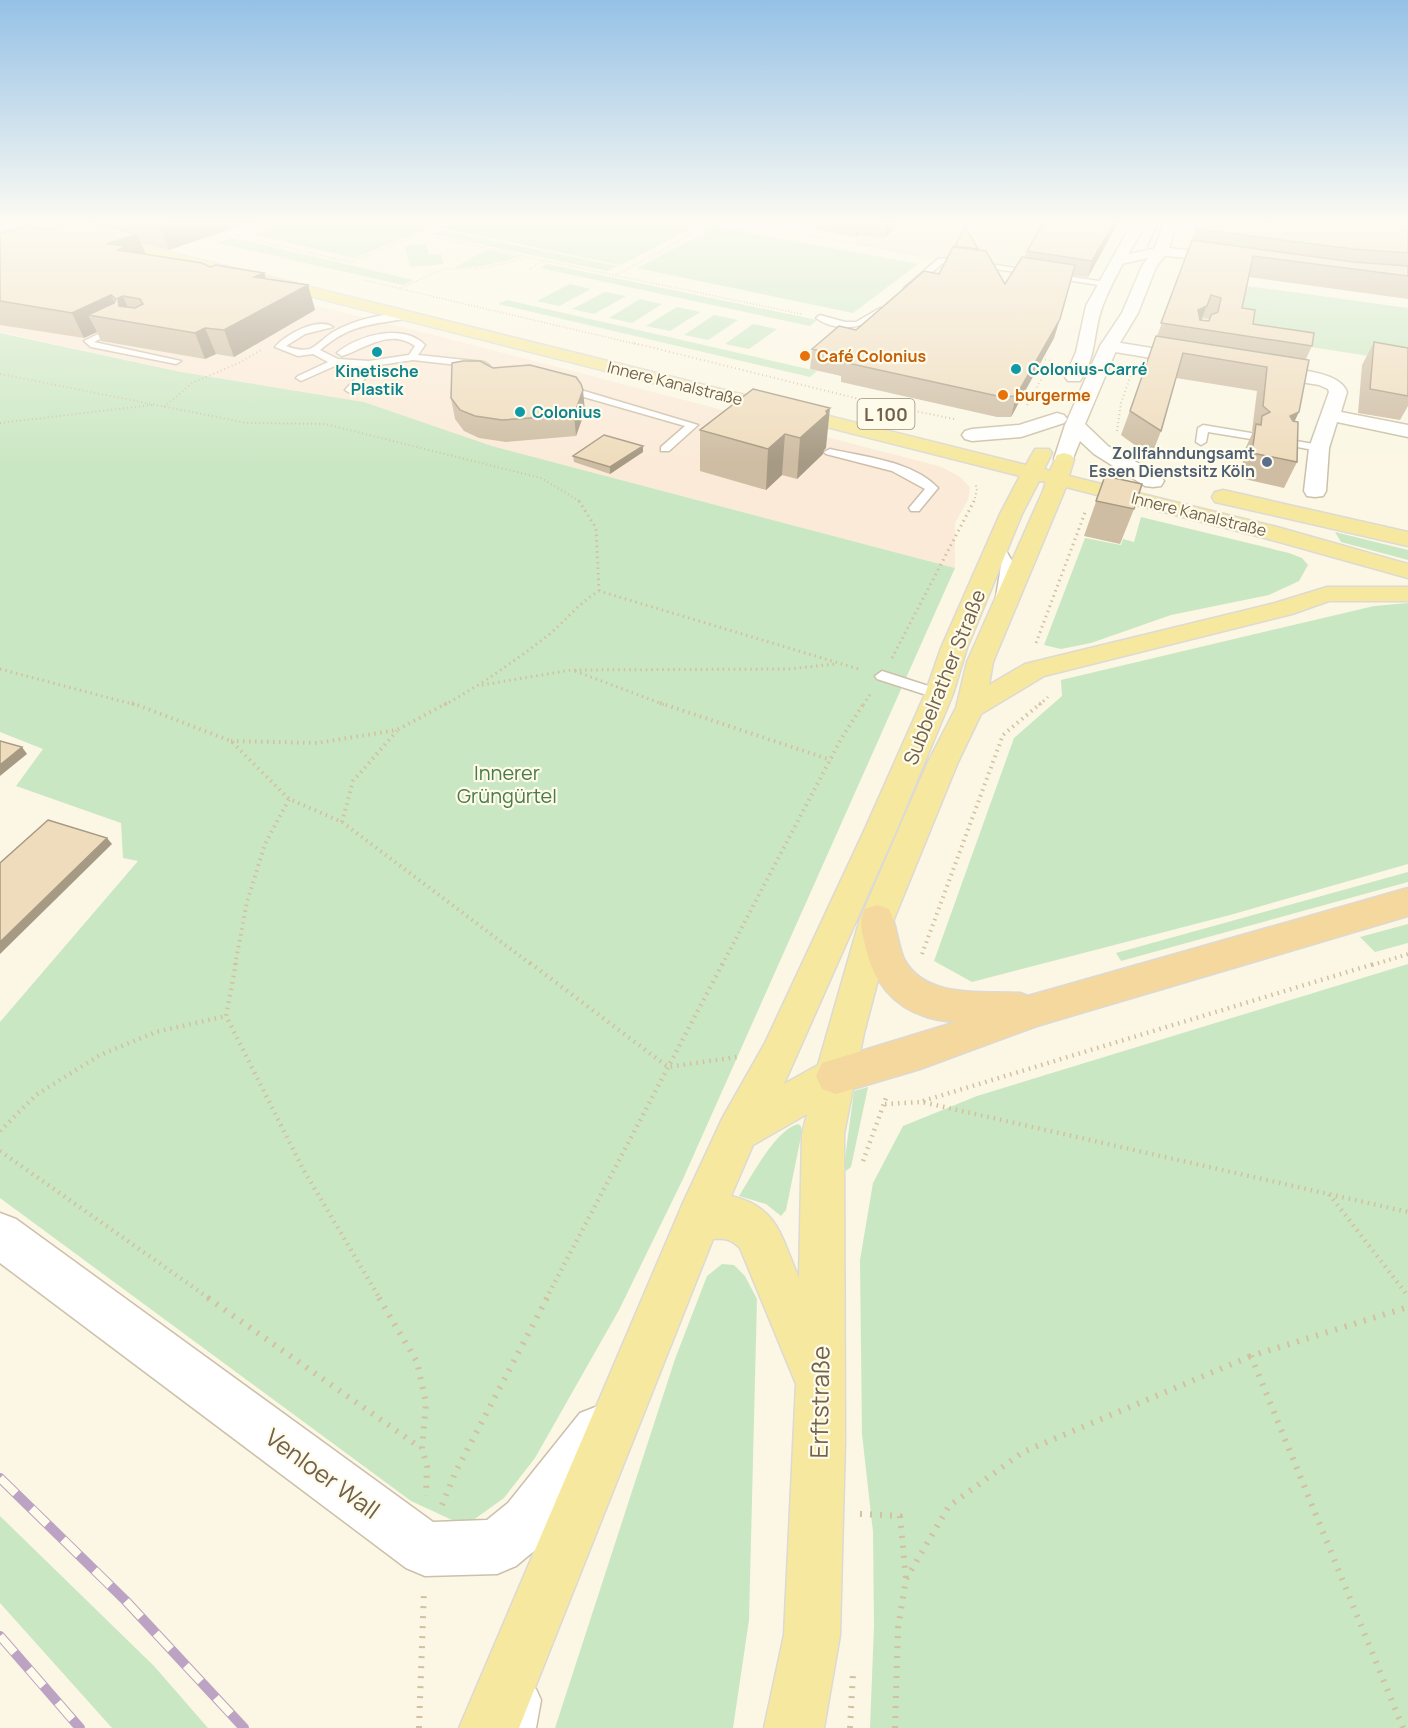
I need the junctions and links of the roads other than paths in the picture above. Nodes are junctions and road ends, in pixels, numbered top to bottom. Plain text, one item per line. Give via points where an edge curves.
1 (342, 302) edge
2 (1101, 302) edge
3 (1126, 302) edge
4 (431, 306) dead end
5 (886, 306) edge
6 (1094, 306) junction
7 (372, 308) junction
8 (1130, 313) junction
9 (407, 316) junction
10 (820, 318) road end
11 (121, 325) edge
12 (329, 327) junction
13 (1109, 346) junction
14 (314, 351) junction
15 (339, 357) junction
16 (412, 357) junction
17 (176, 361) edge
18 (1215, 363) edge
19 (369, 364) junction
20 (1248, 368) edge
21 (498, 369) edge
22 (301, 378) dead end
23 (544, 382) edge
24 (350, 390) dead end
25 (1329, 415) junction
26 (1066, 422) junction
27 (955, 425) road end
28 (1408, 431) edge
29 (972, 435) junction
30 (1251, 436) dead end
31 (1202, 442) dead end
32 (1285, 442) edge
33 (1319, 448) junction
34 (664, 449) dead end
35 (830, 452) dead end
36 (955, 453) junction
37 (1037, 463) junction
38 (1061, 469) junction
39 (1153, 481) junction
40 (1175, 486) dead end
41 (1315, 491) dead end
42 (995, 494) junction
43 (1207, 494) dead end
44 (915, 508) dead end
45 (1306, 517) junction
46 (1408, 539) edge
47 (998, 547) junction
48 (1329, 548) junction
49 (1408, 571) edge
50 (1327, 594) junction
51 (1408, 594) edge
52 (1002, 608) junction
53 (882, 676) road end
54 (939, 694) junction
55 (970, 708) junction
56 (1408, 902) edge
57 (877, 919) junction
58 (1034, 1010) junction
59 (836, 1076) junction
60 (738, 1131) junction
61 (699, 1219) junction
62 (0, 1235) edge
63 (819, 1381) junction
64 (628, 1393) junction
65 (548, 1587) junction
66 (489, 1728) edge
67 (520, 1728) edge
68 (794, 1728) edge

1 - 7 main road, Innere Kanalstraße / L 100
2 - 6 main road, Subbelrather Straße
3 - 8 main road, Subbelrather Straße
4 - 7 main road via 391,304
5 - 10 lane via 861,325
6 - 8 main road
6 - 26 main road, Subbelrather Straße
7 - 9 main road, Innere Kanalstraße / L 100
7 - 12 lane
8 - 13 main road, Subbelrather Straße
9 - 14 lane via 358,322
9 - 36 main road, Innere Kanalstraße / L 100
11 - 17 lane via 89,341
12 - 14 lane via 313,344
12 - 14 lane via 302,332 280,347 298,353
13 - 18 main road via 1194,354
13 - 26 main road, Subbelrather Straße
14 - 15 lane
15 - 16 lane via 369,340 405,336 420,345
15 - 19 lane
15 - 22 lane
16 - 19 lane via 394,363
16 - 21 lane
19 - 24 lane via 367,372
20 - 25 main road via 1324,380 1336,386 1338,392
23 - 34 lane via 693,425
25 - 28 main road
25 - 33 main road
26 - 29 main road
26 - 37 main road, Subbelrather Straße
26 - 38 main road, Subbelrather Straße
26 - 39 main road, L 100 via 1101,450
27 - 29 main road, Innere Kanalstraße / L 100
29 - 37 main road, Innere Kanalstraße / L 100
30 - 31 lane via 1203,428
32 - 33 lane
33 - 41 main road
35 - 44 lane via 920,478 932,488
36 - 37 main road, Innere Kanalstraße / L 100
36 - 42 main road
37 - 38 main road, Innere Kanalstraße / L 100
37 - 42 main road, Subbelrather Straße
38 - 39 main road, Innere Kanalstraße / L 100
38 - 48 main road, Innere Kanalstraße / L 100
38 - 52 main road, Subbelrather Straße
39 - 40 main road, Innere Kanalstraße / L 100
42 - 47 main road, Subbelrather Straße
43 - 45 main road, Innere Kanalstraße
45 - 46 main road, Innere Kanalstraße
45 - 48 main road
47 - 52 lane via 1008,566
47 - 54 main road, Subbelrather Straße via 954,648
48 - 49 main road, Innere Kanalstraße / L 100
48 - 50 main road via 1333,561
50 - 51 main road
50 - 55 main road via 1283,609 1032,666
52 - 55 main road, Subbelrather Straße via 980,662
53 - 54 lane
54 - 60 main road, Subbelrather Straße via 781,1051
55 - 57 main road, Subbelrather Straße
56 - 58 highway
57 - 58 highway via 888,965 909,991 929,1002
57 - 59 main road, Subbelrather Straße via 844,1033
58 - 59 highway via 920,1052
59 - 60 main road
59 - 63 main road, Erftstraße via 824,1134
60 - 61 main road
61 - 63 main road via 728,1216 744,1221 756,1232
61 - 64 main road
62 - 64 main road, Venloer Wall via 425,1549 497,1547 527,1522
63 - 68 main road, Erftstraße via 812,1635
64 - 65 main road
65 - 66 main road
65 - 67 lane

